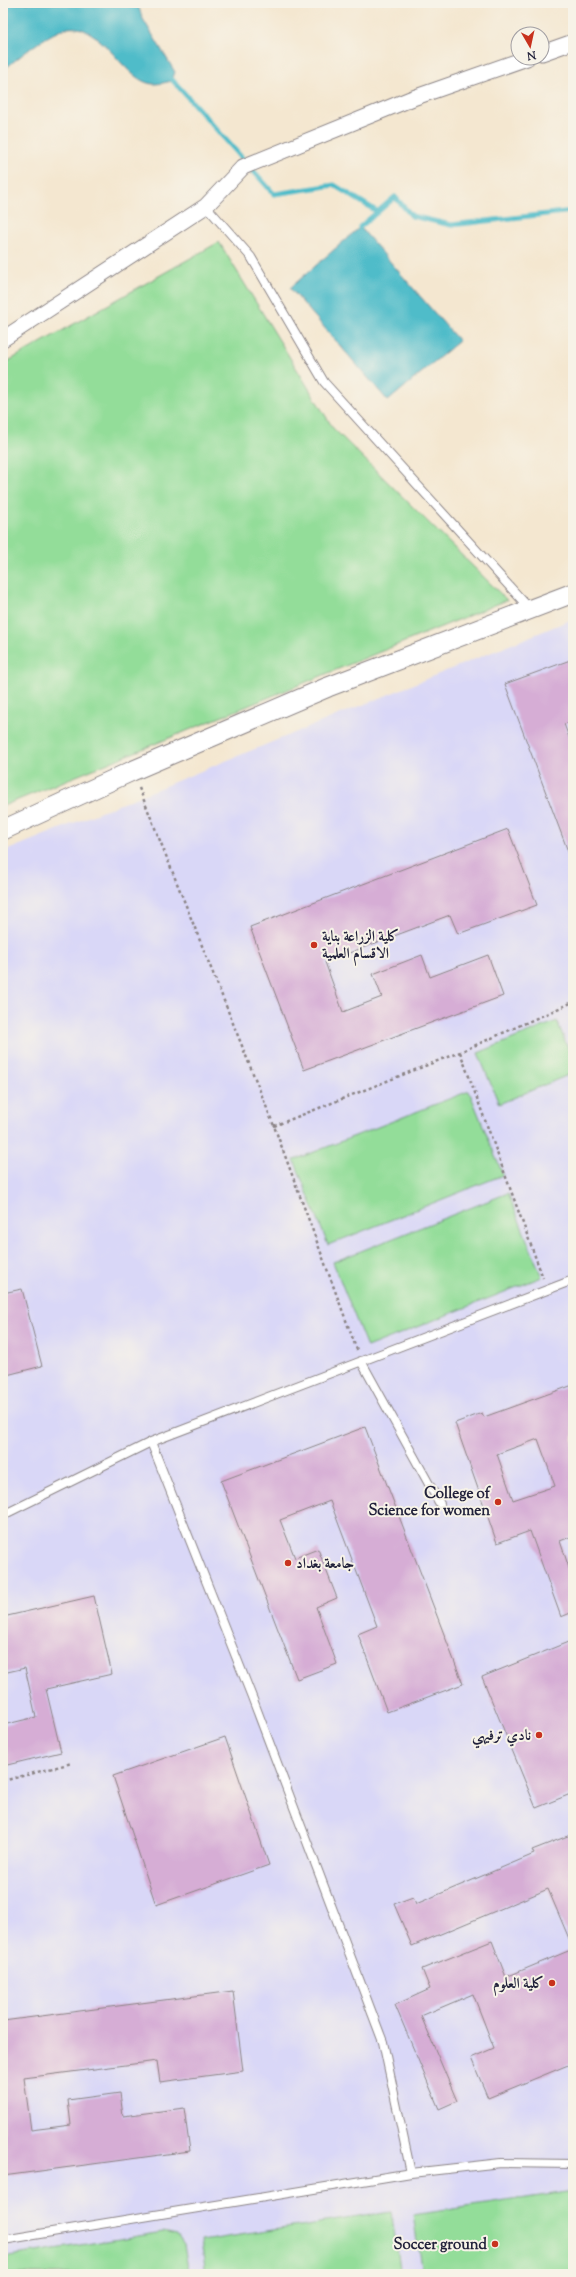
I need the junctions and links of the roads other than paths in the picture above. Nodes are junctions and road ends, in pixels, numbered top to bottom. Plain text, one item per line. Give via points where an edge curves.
1 (573, 42) edge
2 (550, 50) edge
3 (510, 64) edge
4 (206, 206) junction
5 (3, 339) edge
6 (573, 593) edge
7 (530, 610) junction
8 (3, 830) edge
9 (573, 1280) edge
10 (361, 1361) junction
11 (152, 1442) junction
12 (440, 1504) dead end
13 (3, 1516) edge
14 (573, 2164) edge
15 (411, 2173) junction
16 (3, 2240) edge

1 - 2 street
3 - 4 street via 413,98 243,167
4 - 5 street
4 - 7 lane via 251,257 324,382
6 - 7 street
7 - 8 street via 328,687 132,771
9 - 10 lane
10 - 11 lane
10 - 12 lane
11 - 13 lane
11 - 15 lane via 383,2042
14 - 15 lane via 501,2164
15 - 16 lane

